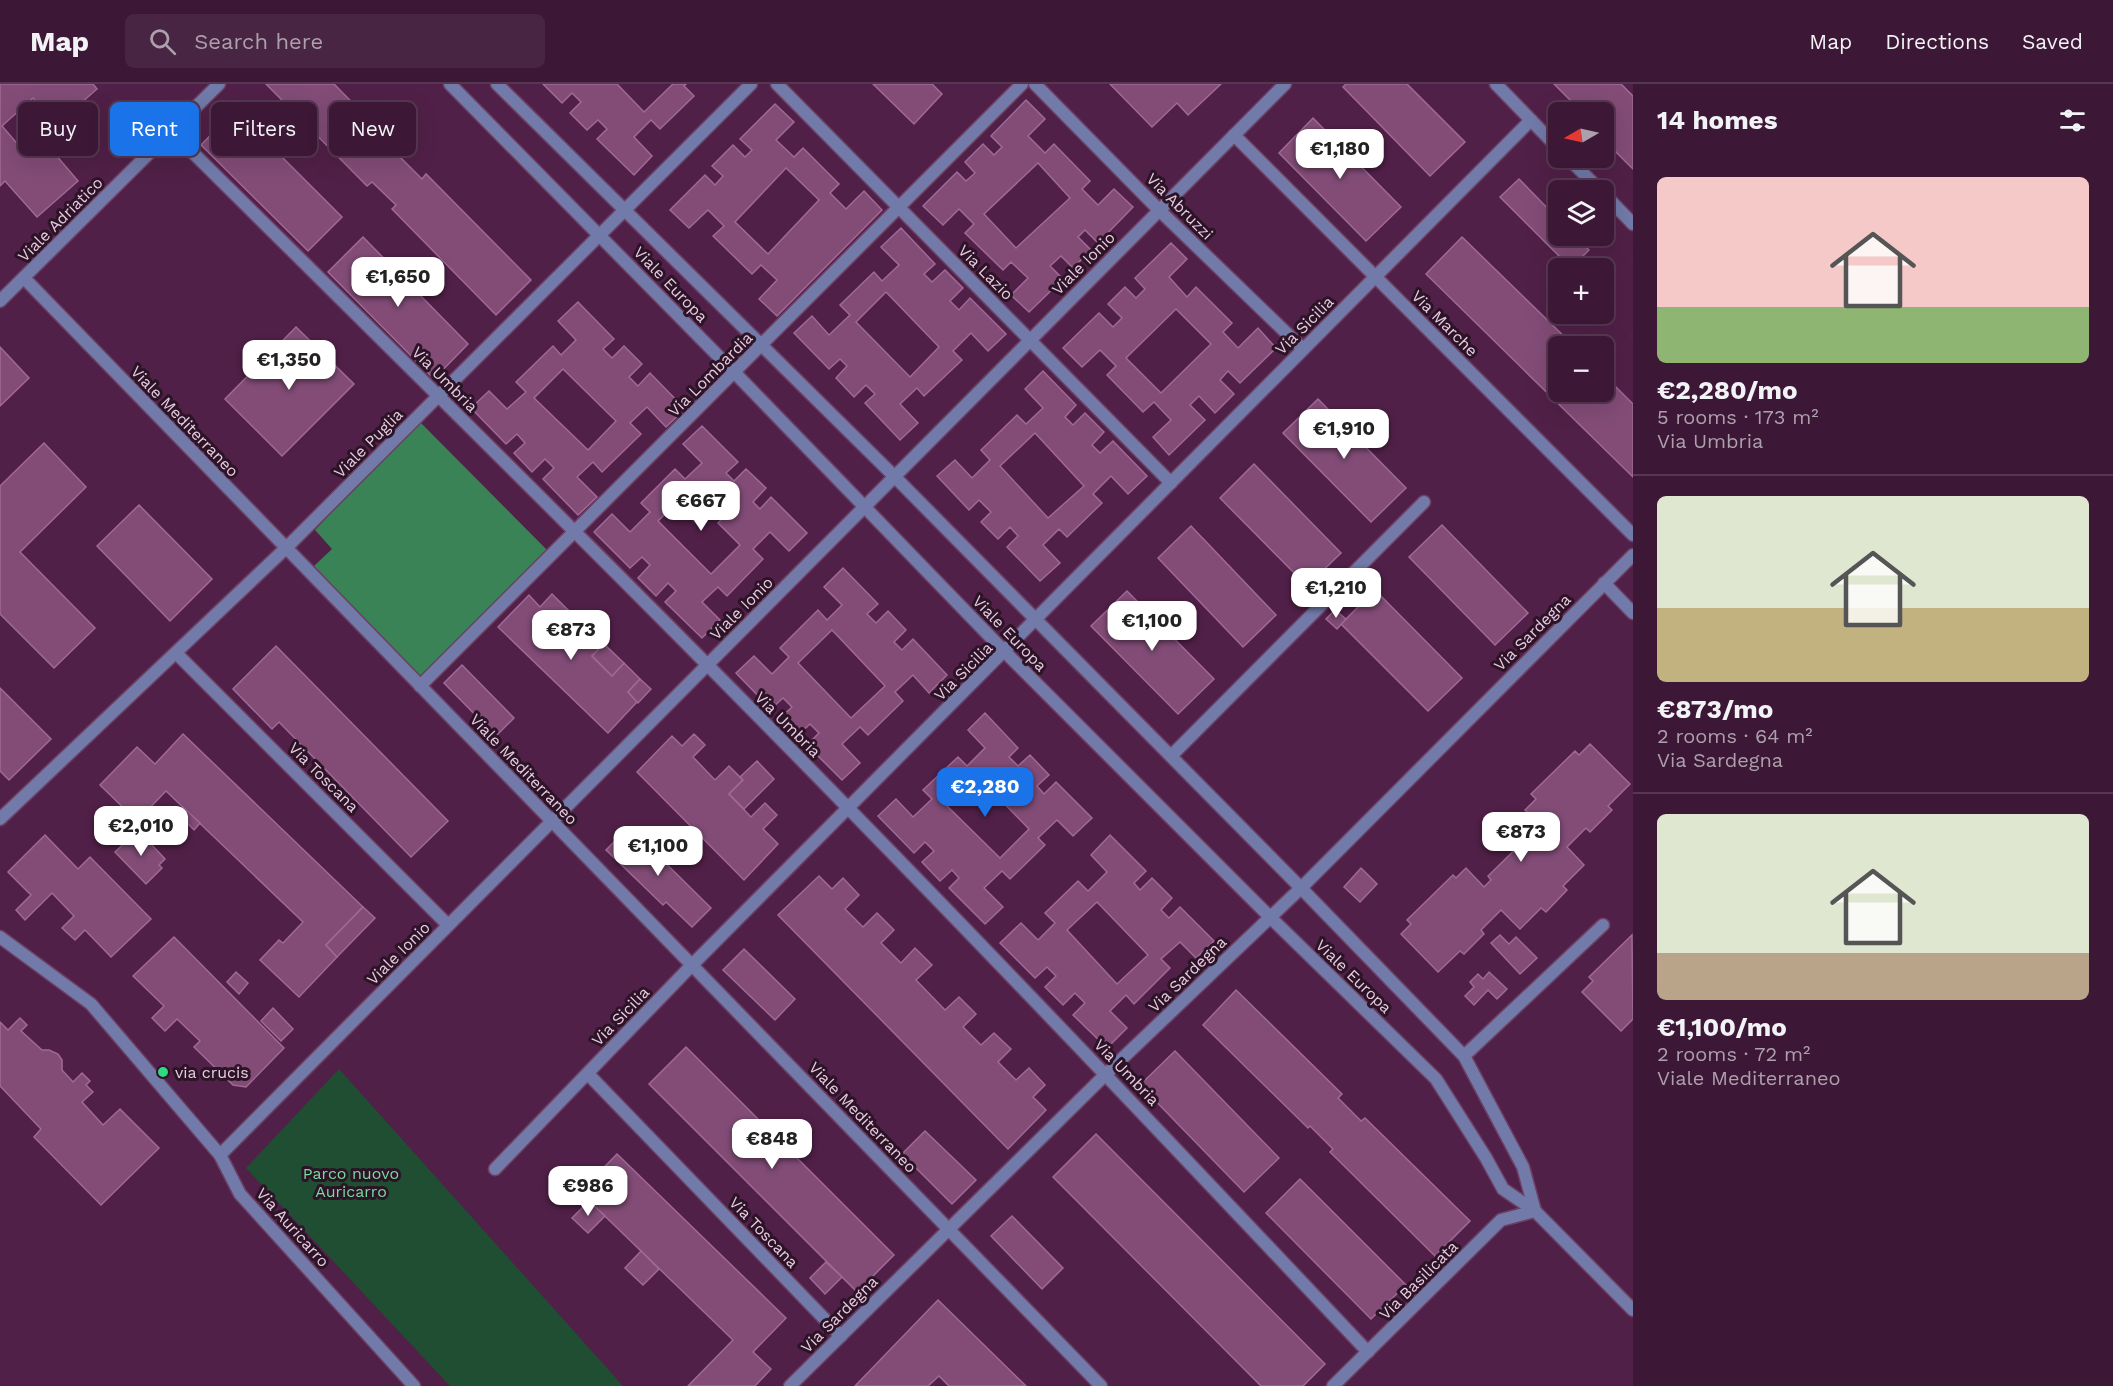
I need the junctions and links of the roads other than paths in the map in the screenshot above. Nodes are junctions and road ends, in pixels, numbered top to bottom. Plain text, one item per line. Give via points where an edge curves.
1 (219, 84) edge
2 (450, 84) edge
3 (497, 84) edge
4 (752, 84) edge
5 (777, 84) edge
6 (1022, 84) edge
7 (1035, 84) edge
8 (1285, 84) edge
9 (1496, 84) edge
10 (199, 104) edge
11 (1531, 120) junction
12 (1234, 135) junction
13 (1548, 138) edge
14 (146, 156) edge
15 (196, 156) edge
16 (1578, 168) edge
17 (1590, 180) edge
18 (1614, 204) edge
19 (899, 208) junction
20 (1160, 210) junction
21 (625, 211) junction
22 (1633, 224) edge
23 (601, 235) junction
24 (1376, 277) junction
25 (24, 278) junction
26 (0, 302) edge
27 (1030, 340) junction
28 (762, 346) junction
29 (1303, 349) junction
30 (735, 373) junction
31 (438, 396) junction
32 (894, 476) junction
33 (1171, 483) junction
34 (1424, 502) dead end
35 (865, 506) junction
36 (574, 532) junction
37 (1633, 535) edge
38 (286, 548) junction
39 (1633, 555) edge
40 (1604, 583) junction
41 (1633, 613) edge
42 (1037, 620) junction
43 (1005, 652) junction
44 (176, 653) junction
45 (707, 666) junction
46 (420, 686) junction
47 (1171, 756) junction
48 (849, 809) junction
49 (0, 819) edge
50 (552, 822) junction
51 (1301, 888) junction
52 (1270, 917) junction
53 (1603, 925) dead end
54 (448, 926) junction
55 (0, 937) edge
56 (692, 965) junction
57 (1464, 1056) junction
58 (588, 1074) junction
59 (1106, 1074) junction
60 (220, 1155) junction
61 (495, 1169) dead end
62 (1534, 1211) junction
63 (949, 1229) junction
64 (1633, 1310) edge
65 (841, 1336) junction
66 (1368, 1352) junction
67 (414, 1386) edge
68 (790, 1386) edge
69 (1101, 1386) edge
70 (1332, 1386) edge

1 - 10 street, Viale Adriatico
2 - 23 street, Viale Europa
3 - 21 street, Viale Europa
4 - 21 street, Viale Puglia
5 - 19 street, Via Lazio
6 - 19 street, Via Lombardia
7 - 20 street, Via Abruzzi
8 - 12 street, Viale Ionio
9 - 11 street
11 - 13 street
11 - 24 street, Via Sicilia
12 - 20 street, Viale Ionio
12 - 24 street, Via Marche
14 - 25 street, Viale Adriatico
15 - 31 street, Via Umbria
16 - 17 street
18 - 22 street
19 - 27 street, Via Lazio
19 - 28 street, Via Lombardia
20 - 27 street, Viale Ionio
20 - 29 street, Via Abruzzi
21 - 23 street, Viale Puglia
21 - 28 street, Viale Europa
23 - 30 street, Viale Europa
23 - 31 street, Viale Puglia
24 - 29 street, Via Sicilia
24 - 37 street, Via Marche
25 - 26 street, Viale Adriatico
25 - 38 street, Viale Mediterraneo
27 - 32 street, Viale Ionio
27 - 33 street, Via Lazio
28 - 30 street, Via Lombardia
28 - 32 street, Viale Europa
29 - 33 street, Via Sicilia
30 - 35 street, Viale Europa
30 - 36 street, Via Lombardia
31 - 36 street, Via Umbria
31 - 38 street, Viale Puglia
32 - 35 street, Viale Ionio
32 - 42 street, Viale Europa
33 - 42 street, Via Sicilia
34 - 47 street
35 - 43 street, Viale Europa
35 - 45 street, Viale Ionio
36 - 45 street, Via Umbria
36 - 46 street, Via Lombardia
38 - 44 street, Viale Puglia
38 - 46 street, Viale Mediterraneo
39 - 40 street, Via Sardegna
40 - 41 street
40 - 51 street, Via Sardegna
42 - 43 street, Via Sicilia
42 - 47 street, Viale Europa
43 - 48 street, Via Sicilia
43 - 52 street, Viale Europa
44 - 49 street, Viale Puglia
44 - 54 street, Via Toscana
45 - 48 street, Via Umbria
45 - 50 street, Viale Ionio
46 - 50 street, Viale Mediterraneo
47 - 51 street, Viale Europa
48 - 56 street, Via Sicilia
48 - 59 street, Via Umbria
50 - 54 street, Viale Ionio
50 - 56 street, Viale Mediterraneo
51 - 52 street, Via Sardegna
51 - 57 street, Viale Europa
52 - 59 street, Via Sardegna
52 - 62 street, Viale Europa via 1436,1079 1503,1188
53 - 57 street
54 - 60 street, Viale Ionio
55 - 60 street, Via Auricarro via 91,1004
56 - 58 street, Via Sicilia
56 - 63 street, Viale Mediterraneo
57 - 62 street, Viale Europa via 1523,1167
58 - 61 street, Via Sicilia
58 - 65 street, Via Toscana
59 - 63 street, Via Sardegna
59 - 66 street, Via Umbria
60 - 67 street, Via Auricarro via 240,1194
62 - 64 street, Viale Europa
62 - 66 street, Via Basilicata via 1502,1220
63 - 65 street, Via Sardegna
63 - 69 street, Viale Mediterraneo
65 - 68 street, Via Sardegna
66 - 70 street, Via Basilicata

